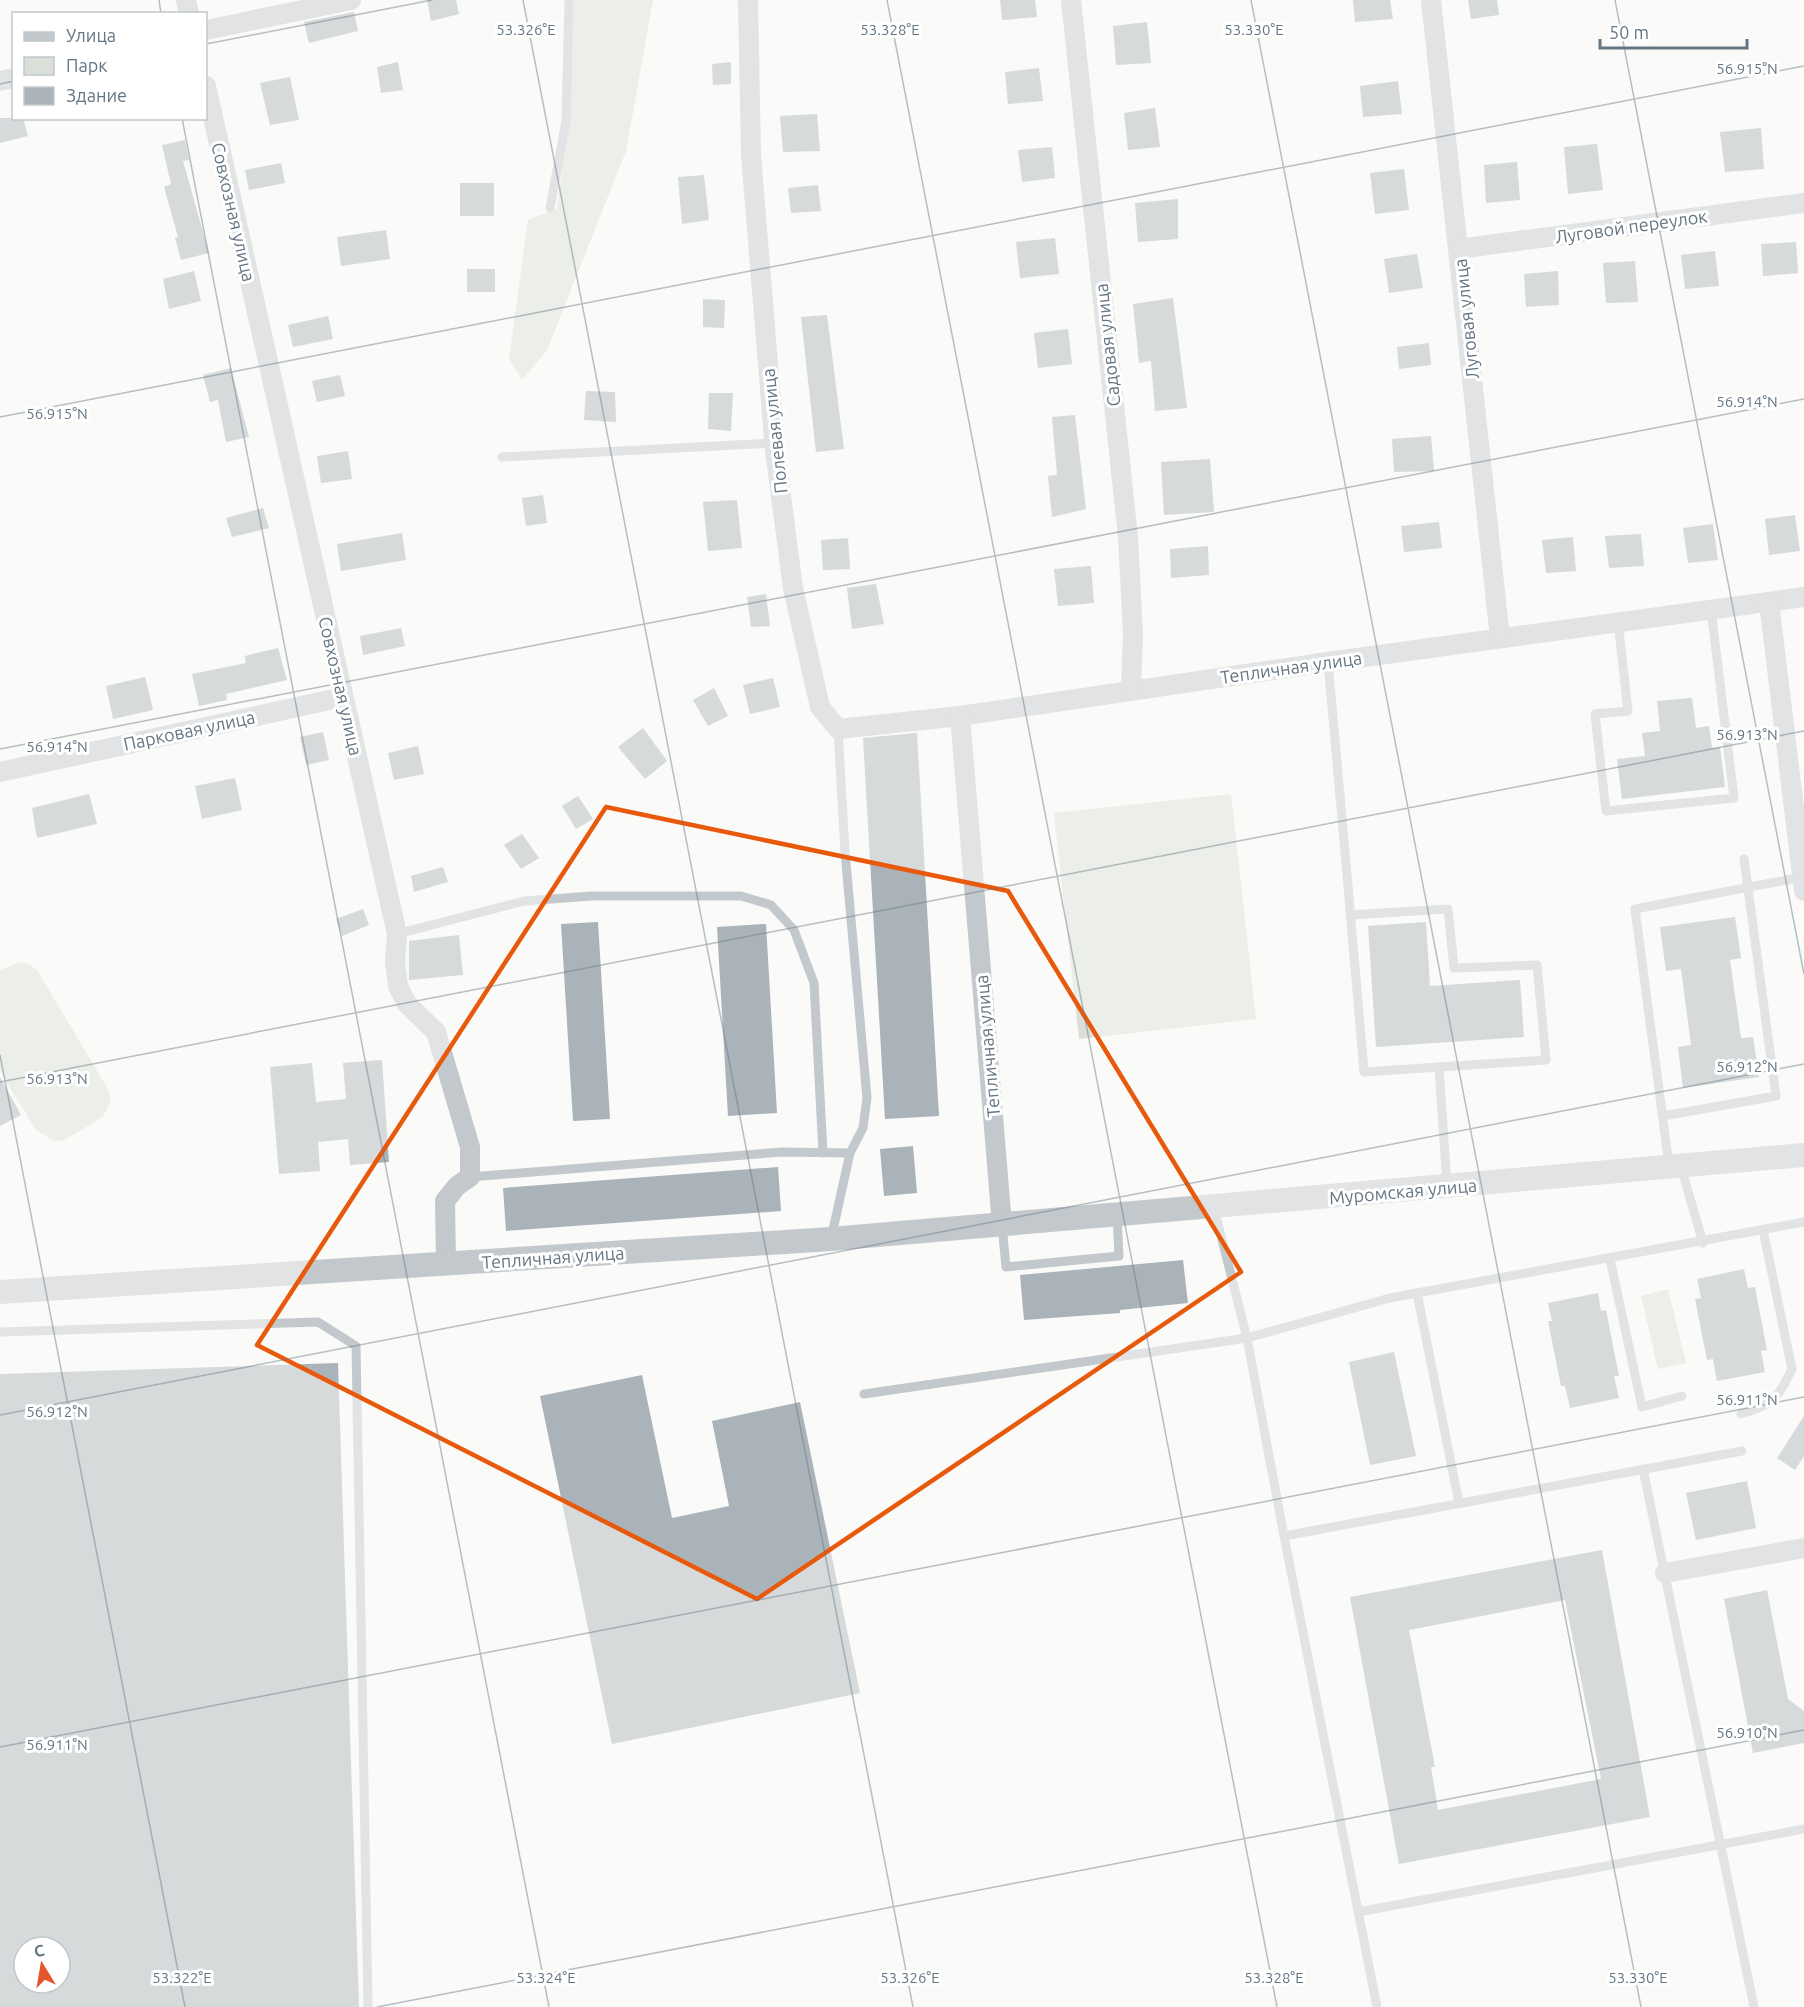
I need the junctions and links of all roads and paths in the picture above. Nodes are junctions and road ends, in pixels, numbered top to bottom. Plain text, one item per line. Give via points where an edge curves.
1 (351, 0) edge
2 (569, 0) edge
3 (748, 0) edge
4 (1071, 0) edge
5 (1431, 0) edge
6 (207, 30) edge
7 (207, 90) edge
8 (1804, 203) edge
9 (550, 208) dead end
10 (1458, 249) junction
11 (774, 443) junction
12 (502, 457) dead end
13 (1804, 597) edge
14 (1769, 602) junction
15 (1711, 610) junction
16 (1618, 622) junction
17 (1500, 638) junction
18 (1328, 662) junction
19 (1131, 690) junction
20 (343, 697) junction
21 (960, 716) junction
22 (838, 729) junction
23 (0, 772) edge
24 (1744, 860) dead end
25 (1803, 884) edge
26 (1748, 887) junction
27 (1350, 915) junction
28 (397, 934) junction
29 (1439, 1067) junction
30 (1663, 1116) junction
31 (823, 1153) junction
32 (850, 1153) junction
33 (1804, 1155) edge
34 (1675, 1167) junction
35 (470, 1177) junction
36 (1447, 1187) junction
37 (1214, 1208) junction
38 (1117, 1216) junction
39 (1804, 1222) edge
40 (1002, 1225) junction
41 (1763, 1230) junction
42 (831, 1239) junction
43 (1703, 1242) junction
44 (1610, 1260) junction
45 (446, 1263) junction
46 (0, 1292) edge
47 (1417, 1293) junction
48 (0, 1332) edge
49 (1247, 1338) junction
50 (864, 1394) dead end
51 (1682, 1396) dead end
52 (1741, 1414) dead end
53 (1742, 1451) dead end
54 (1643, 1469) junction
55 (1459, 1503) junction
56 (1284, 1536) junction
57 (1804, 1548) edge
58 (1665, 1573) junction
59 (1804, 1829) edge
60 (1720, 1845) junction
61 (1358, 1912) junction
62 (368, 2007) edge
63 (1377, 2007) edge
64 (1754, 2007) edge

1 - 6 street
2 - 9 lane via 566,121
3 - 11 street, Полевая улица via 751,155
4 - 19 street, Садовая улица via 1128,537 1133,634
5 - 10 street, Луговая улица
7 - 20 street, Совхозная улица
8 - 10 street, Луговой переулок
10 - 17 street, Луговая улица
11 - 12 lane
11 - 22 street, Полевая улица via 793,588 820,707
13 - 14 street, Тепличная улица
14 - 15 street, Тепличная улица
14 - 25 street
15 - 16 street, Тепличная улица
15 - 16 lane via 1734,798 1606,811 1595,714 1628,711
16 - 17 street, Тепличная улица
17 - 18 street, Тепличная улица
18 - 19 street, Тепличная улица
18 - 27 lane
19 - 21 street, Тепличная улица
20 - 23 street, Парковая улица
20 - 28 street, Совхозная улица
21 - 22 street
21 - 40 street, Тепличная улица
22 - 32 lane via 867,1098 863,1128
24 - 26 lane
25 - 26 lane
26 - 30 lane via 1635,909
26 - 30 lane via 1776,1096
27 - 29 lane via 1364,1072
27 - 29 lane via 1448,909 1454,968 1537,965 1546,1060
28 - 31 lane via 524,901 547,899 741,896 771,905 794,930 814,982
28 - 35 street, Совхозная улица via 394,962 398,986 407,1004 436,1032 470,1148
29 - 36 lane
30 - 34 lane
31 - 32 lane
31 - 35 lane via 782,1152
32 - 42 lane
33 - 34 street, Муромская улица
34 - 36 street, Муромская улица
34 - 43 lane
35 - 45 street via 445,1201
36 - 37 street, Муромская улица
37 - 38 street, Муромская улица
37 - 49 lane
38 - 40 street, Муромская улица
38 - 40 lane via 1119,1256 1006,1267
39 - 41 lane
40 - 42 street, Тепличная улица
41 - 43 lane
41 - 52 lane via 1792,1369 1768,1406
42 - 45 street, Тепличная улица
43 - 44 lane
44 - 47 lane
44 - 51 lane via 1641,1407
45 - 46 street, Тепличная улица
47 - 49 lane
47 - 55 lane
48 - 62 lane via 318,1322 356,1346
49 - 50 lane
49 - 56 lane
53 - 54 lane
54 - 55 lane
54 - 58 lane
55 - 56 lane
56 - 61 lane
57 - 58 street
58 - 60 lane
59 - 60 lane
60 - 61 lane
60 - 64 lane
61 - 63 lane

